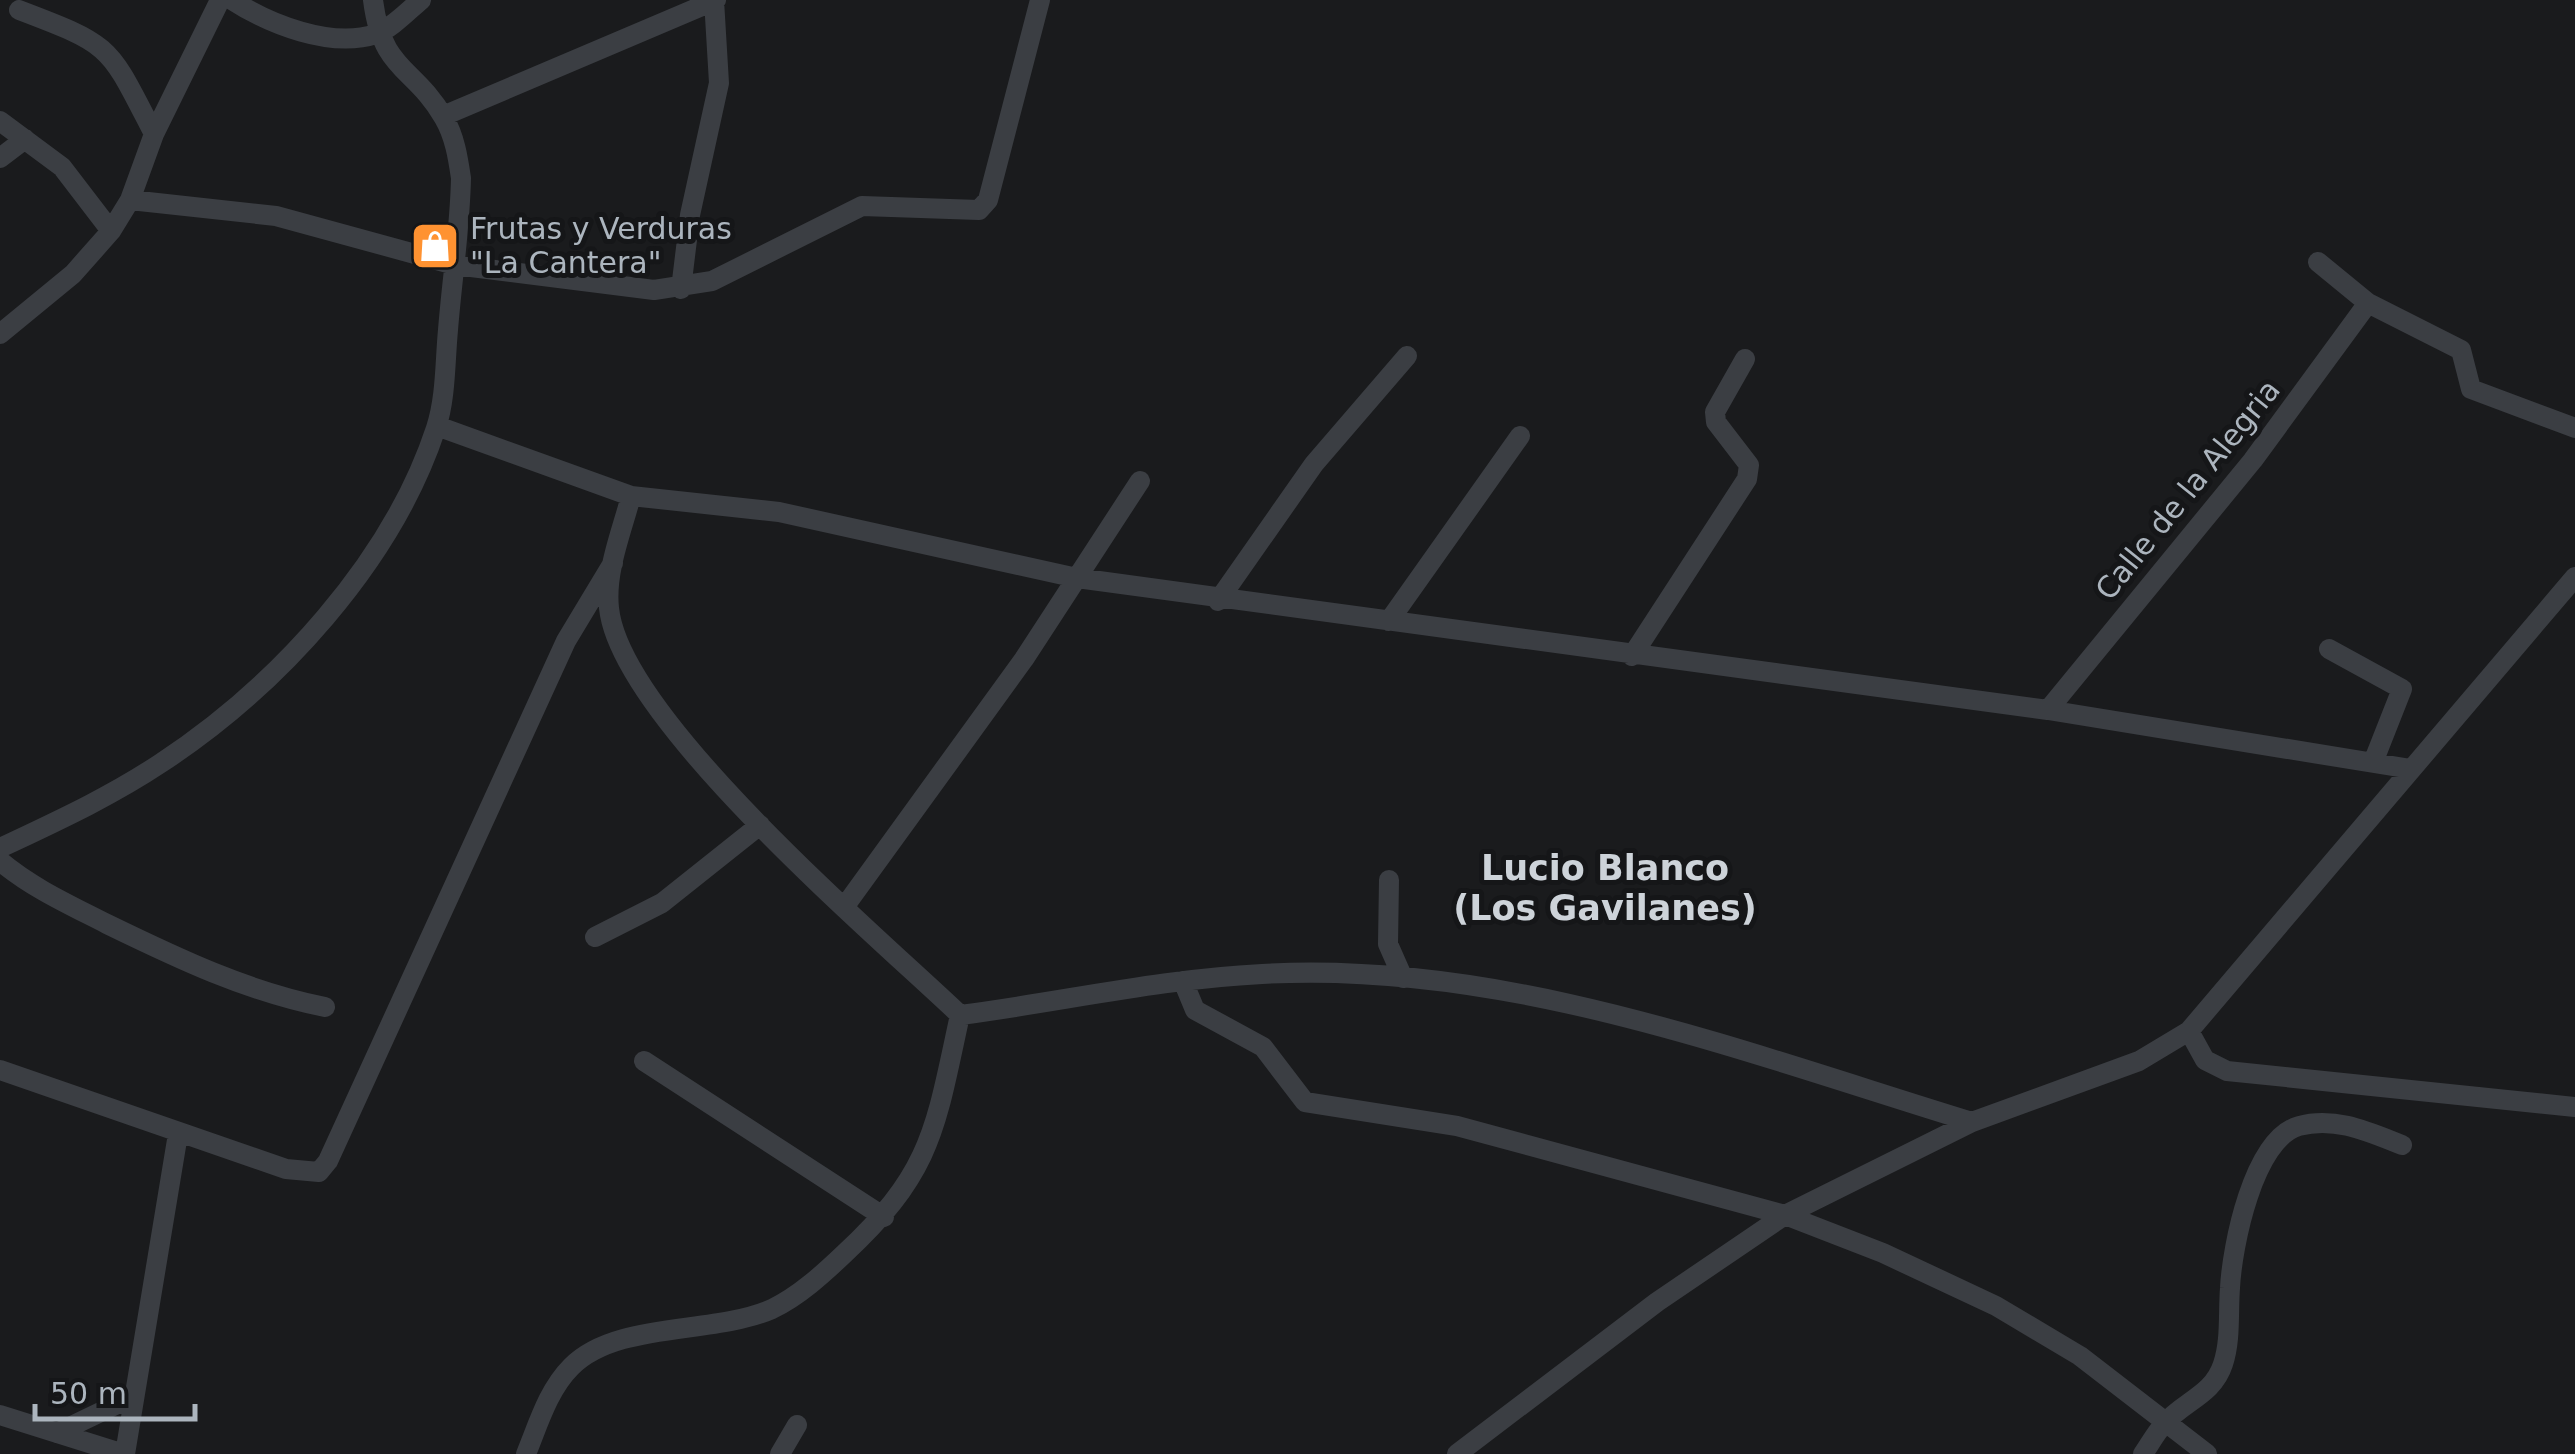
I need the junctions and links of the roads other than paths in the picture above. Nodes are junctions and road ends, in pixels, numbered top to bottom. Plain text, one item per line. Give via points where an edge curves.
1 (220, 0) edge
2 (232, 0) edge
3 (373, 0) edge
4 (421, 0) edge
5 (714, 0) edge
6 (1040, 0) edge
7 (19, 10) dead end
8 (377, 34) junction
9 (443, 116) junction
10 (0, 121) edge
11 (154, 134) junction
12 (25, 139) junction
13 (0, 158) edge
14 (130, 200) junction
15 (111, 231) junction
16 (2318, 262) dead end
17 (456, 265) junction
18 (682, 289) junction
19 (2368, 303) junction
20 (0, 334) edge
21 (1407, 356) dead end
22 (1746, 359) dead end
23 (437, 426) junction
24 (2575, 428) edge
25 (1520, 436) dead end
26 (1140, 481) dead end
27 (631, 496) junction
28 (613, 563) junction
29 (2575, 577) edge
30 (1077, 578) junction
31 (1218, 600) junction
32 (1389, 621) junction
33 (2330, 649) dead end
34 (1632, 656) junction
35 (2048, 710) junction
36 (2374, 760) junction
37 (2411, 769) junction
38 (760, 824) junction
39 (0, 848) edge
40 (0, 861) edge
41 (1389, 880) dead end
42 (845, 906) junction
43 (595, 936) dead end
44 (1403, 978) junction
45 (1183, 980) junction
46 (325, 1007) dead end
47 (960, 1016) junction
48 (2189, 1030) junction
49 (644, 1062) dead end
50 (1, 1077) edge
51 (2575, 1108) edge
52 (1972, 1122) junction
53 (178, 1134) junction
54 (2402, 1146) dead end
55 (1784, 1215) junction
56 (884, 1217) junction
57 (134, 1396) junction
58 (0, 1415) edge
59 (2166, 1421) junction
60 (797, 1424) dead end
61 (57, 1433) junction
62 (124, 1454) edge
63 (526, 1454) edge
64 (780, 1454) edge
65 (1457, 1454) edge
66 (2143, 1454) edge
67 (2207, 1454) edge

1 - 11 street
2 - 8 street via 284,28
3 - 8 street
4 - 8 street
5 - 9 street
5 - 18 street via 719,83 690,215
6 - 18 street via 988,200 971,212 862,206 712,281
7 - 11 street via 104,46
8 - 9 street via 388,57
9 - 17 street via 461,178
10 - 12 street
11 - 14 street
12 - 13 street
12 - 15 street via 62,167
14 - 15 street
14 - 17 street via 276,216
15 - 20 street via 73,274
16 - 19 street
17 - 18 street
17 - 23 street
19 - 24 street via 2461,350 2466,381 2480,395
19 - 35 street, Calle de la Alegria via 2254,460
21 - 31 street via 1314,464
22 - 34 street via 1714,412 1749,465 1747,479
23 - 27 street
23 - 39 street via 373,552 283,660 163,762
25 - 32 street
26 - 30 street
27 - 28 street
27 - 30 street via 779,512
28 - 38 street via 608,607 635,680
28 - 53 street via 566,641 324,1168 286,1169
29 - 37 street
30 - 31 street
30 - 42 street
31 - 32 street
32 - 34 street
33 - 36 street via 2402,689
34 - 35 street
35 - 36 street
36 - 37 street
37 - 48 street
38 - 42 street
38 - 43 street via 662,904
40 - 46 street via 51,896 188,964
41 - 44 street via 1388,944
42 - 47 street
44 - 45 street via 1264,974
44 - 52 street via 1599,1011
45 - 47 street
45 - 55 street via 1196,1010 1263,1047 1306,1102 1456,1126
47 - 56 street via 929,1148
48 - 51 street via 2205,1060 2227,1071
48 - 52 street via 2139,1061
49 - 56 street
50 - 53 street
52 - 55 street
53 - 57 street
54 - 59 street via 2323,1122 2295,1127 2271,1149 2253,1182 2234,1248 2223,1365 2211,1387
55 - 59 street via 1996,1306 2080,1356
55 - 65 street
56 - 63 street via 773,1308 738,1321 598,1346 551,1394
57 - 61 street
57 - 62 street
58 - 61 street
59 - 66 street
59 - 67 street
60 - 64 street
61 - 62 street

